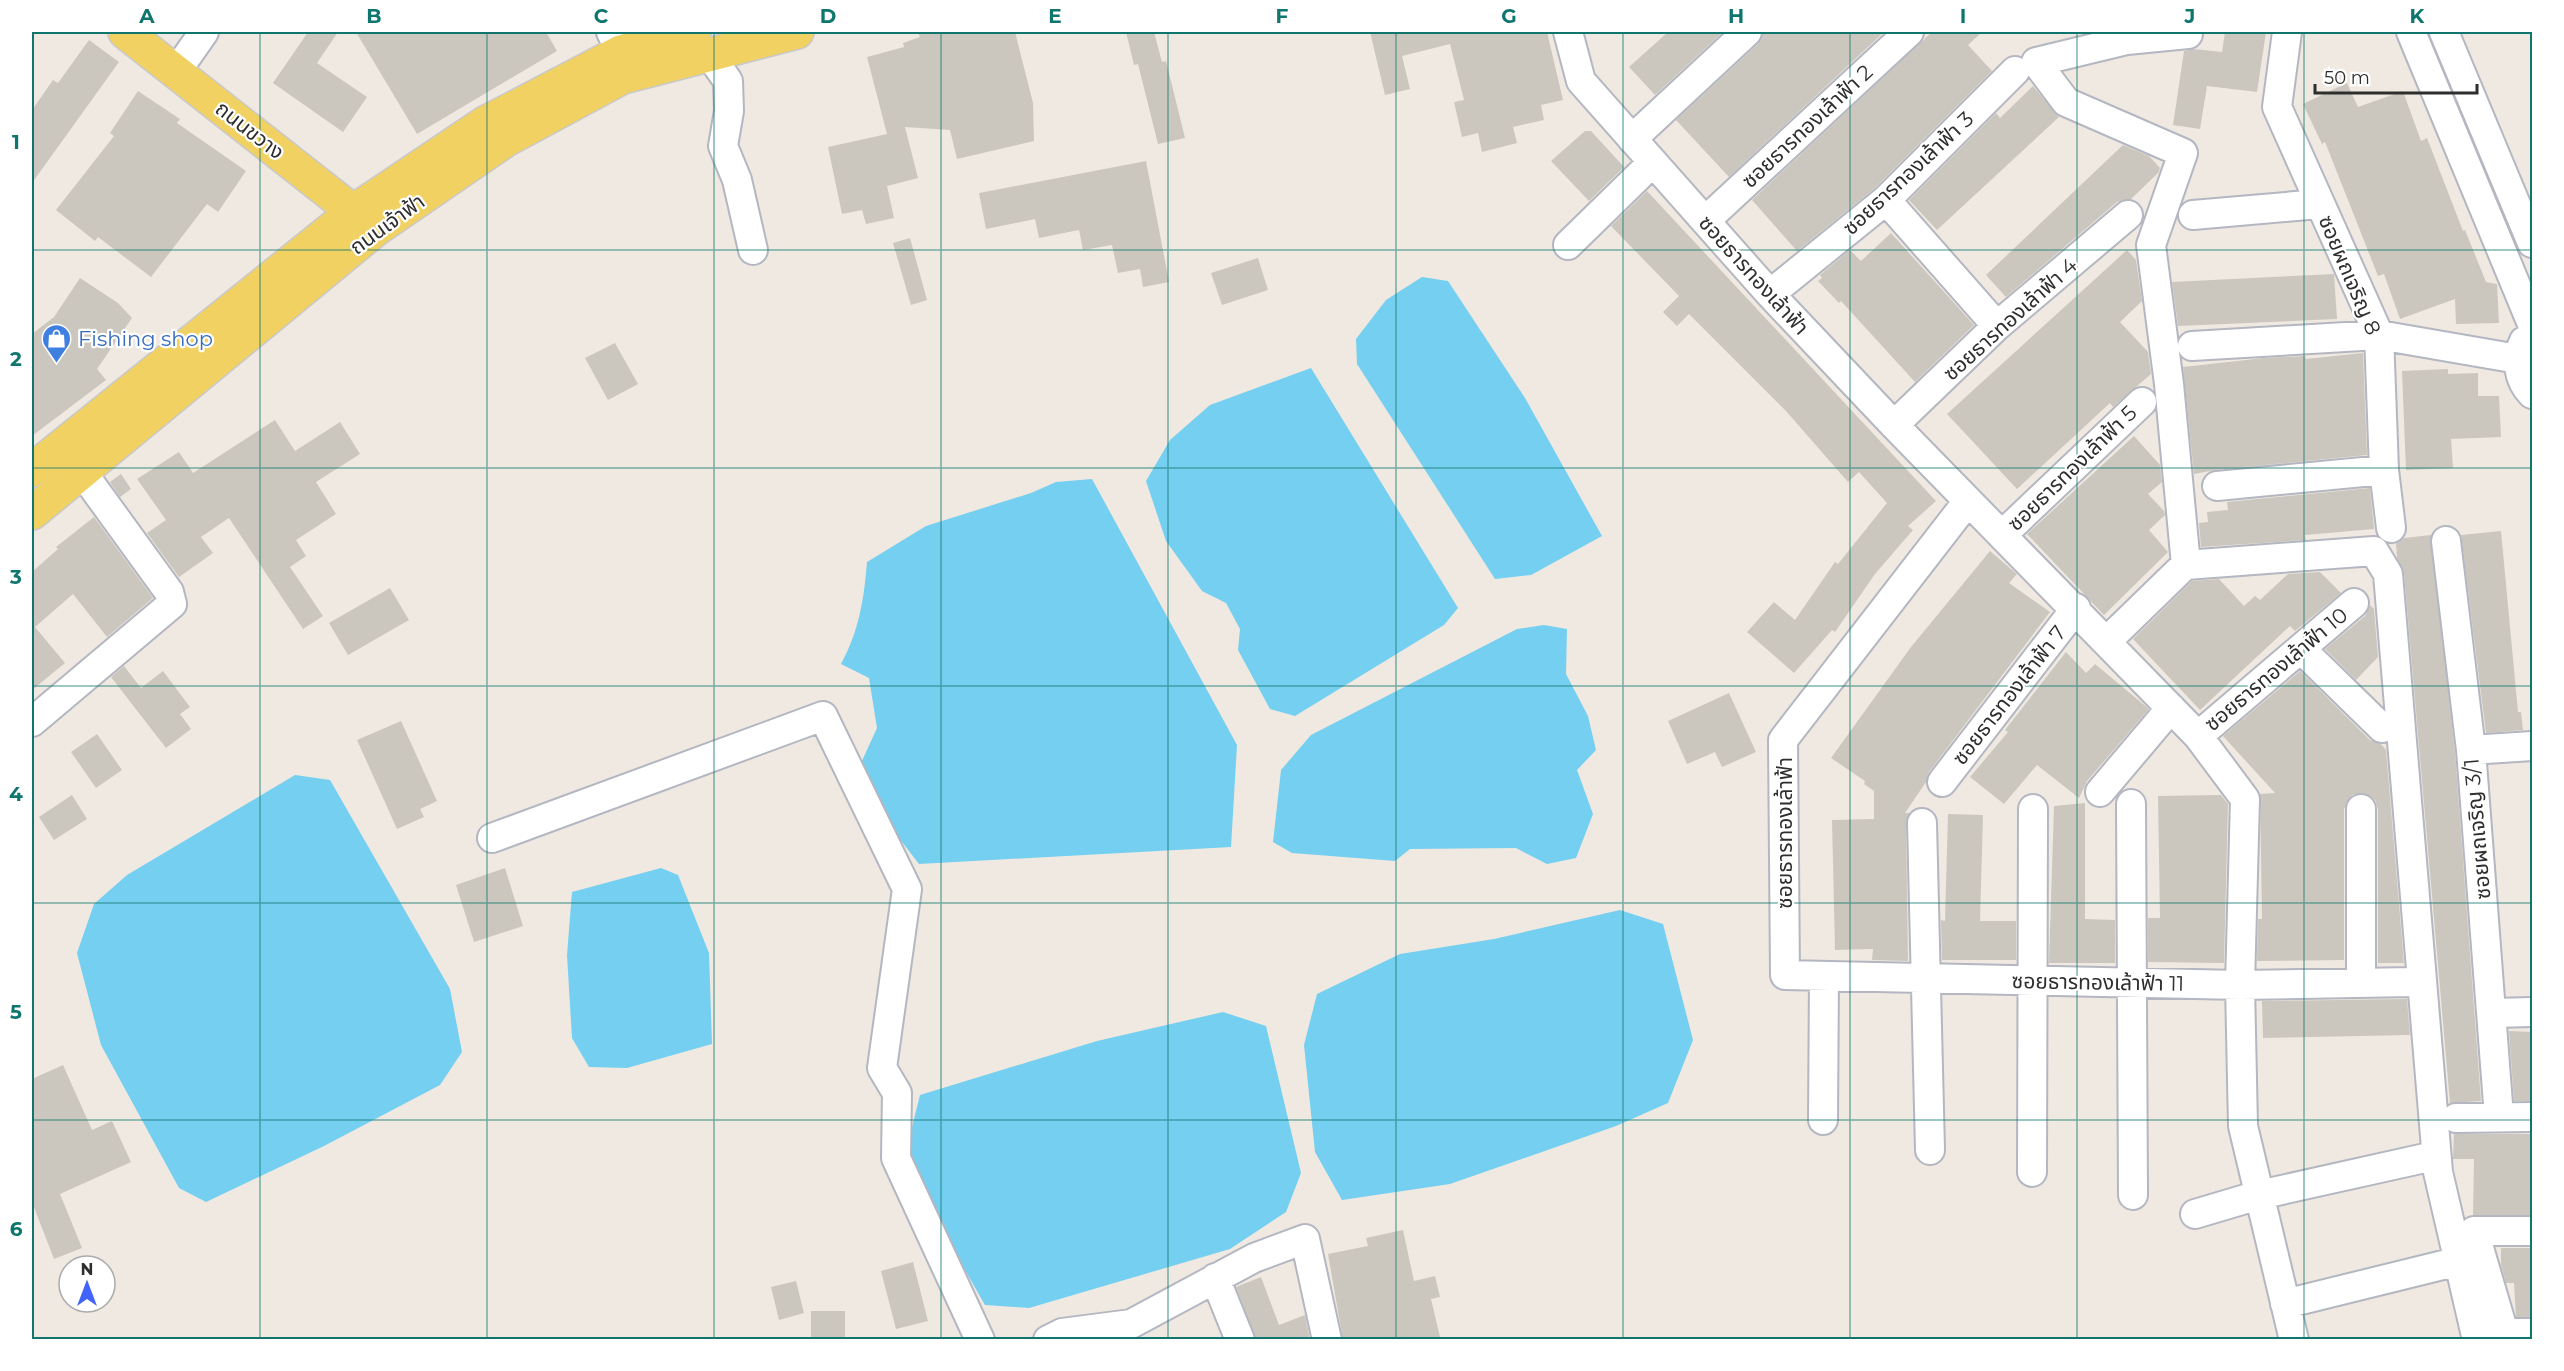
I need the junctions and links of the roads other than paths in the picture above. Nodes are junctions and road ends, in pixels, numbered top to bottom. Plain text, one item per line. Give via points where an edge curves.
1 (125, 32) edge
2 (204, 32) edge
3 (797, 32) edge
4 (1568, 32) edge
5 (1747, 32) edge
6 (1909, 32) edge
7 (2287, 32) edge
8 (2411, 32) edge
9 (2444, 32) edge
10 (2188, 34) dead end
11 (2126, 36) edge
12 (616, 42) edge
13 (701, 43) edge
14 (2015, 71) dead end
15 (176, 72) junction
16 (1632, 139) junction
17 (1653, 162) junction
18 (1886, 200) junction
19 (2319, 204) junction
20 (2128, 215) dead end
21 (2193, 215) dead end
22 (364, 220) junction
23 (1704, 221) junction
24 (2532, 243) edge
25 (1568, 245) dead end
26 (753, 250) dead end
27 (1770, 294) junction
28 (2532, 324) edge
29 (1997, 326) junction
30 (2532, 329) edge
31 (2379, 335) junction
32 (2192, 346) dead end
33 (2518, 359) junction
34 (2532, 394) edge
35 (2142, 402) dead end
36 (1894, 425) junction
37 (33, 465) edge
38 (2384, 470) junction
39 (82, 472) junction
40 (2217, 486) dead end
41 (1968, 501) junction
42 (32, 513) edge
43 (2391, 528) dead end
44 (2002, 535) junction
45 (2446, 541) dead end
46 (2180, 570) dead end
47 (2354, 603) dead end
48 (2076, 608) junction
49 (2107, 641) junction
50 (2301, 649) junction
51 (2171, 708) junction
52 (32, 722) edge
53 (2382, 728) dead end
54 (2198, 736) junction
55 (2532, 746) edge
56 (2471, 750) junction
57 (1942, 782) dead end
58 (2100, 792) dead end
59 (2132, 804) dead end
60 (2033, 809) dead end
61 (2361, 809) dead end
62 (1922, 823) dead end
63 (492, 838) dead end
64 (1785, 975) joint
65 (1824, 978) junction
66 (1925, 978) junction
67 (2032, 980) junction
68 (2134, 982) junction
69 (2412, 982) dead end
70 (2361, 983) junction
71 (2240, 985) junction
72 (2532, 1012) edge
73 (2492, 1013) junction
74 (2499, 1117) junction
75 (2532, 1117) edge
76 (2456, 1118) dead end
77 (1823, 1120) dead end
78 (1930, 1150) dead end
79 (2425, 1158) dead end
80 (2032, 1172) dead end
81 (2133, 1195) dead end
82 (2259, 1195) junction
83 (2195, 1214) dead end
84 (2532, 1231) edge
85 (2447, 1264) dead end
86 (1215, 1278) junction
87 (2285, 1304) junction
88 (2532, 1333) edge
89 (980, 1340) edge
90 (1048, 1340) edge
91 (1240, 1340) edge
92 (1327, 1340) edge
93 (2294, 1340) edge
94 (2477, 1340) edge

1 - 15 main road, ถนนขวาง
2 - 15 street
3 - 13 main road, ถนนเจ้าฟ้า
4 - 16 street, ซอยธารทองเล้าฟ้า via 1581,81
5 - 16 street
6 - 23 street, ซอยธารทองเล้าฟ้า 2
7 - 19 street, ซอยผถเจริญ 8 via 2277,107
8 - 28 street
9 - 24 street
10 - 11 street
11 - 94 street via 2036,62 2066,102 2183,153 2151,245 2186,565 2374,551 2388,574 2438,1172
12 - 13 main road, ถนนเจ้าฟ้า
12 - 22 main road, ถนนเจ้าฟ้า via 485,123
13 - 22 main road, ถนนเจ้าฟ้า via 623,77
13 - 26 street via 728,81 729,111 723,146 737,180
14 - 18 street, ซอยธารทองเล้าฟ้า 3
15 - 22 main road, ถนนขวาง
16 - 17 street, ซอยธารทองเล้าฟ้า
17 - 23 street, ซอยธารทองเล้าฟ้า
17 - 25 street
18 - 27 street, ซอยธารทองเล้าฟ้า 3
18 - 29 street
19 - 21 street
19 - 31 street, ซอยผถเจริญ 8
20 - 29 street, ซอยธารทองเล้าฟ้า 4
22 - 37 main road, ถนนเจ้าฟ้า
22 - 39 main road, ถนนเจ้าฟ้า
23 - 27 street, ซอยธารทองเล้าฟ้า
27 - 36 street, ซอยธารทองเล้าฟ้า
29 - 36 street, ซอยธารทองเล้าฟ้า 4
30 - 33 street
31 - 32 street
31 - 33 street
31 - 38 street, ซอยผถเจริญ 8
33 - 34 street via 2520,375
35 - 44 street, ซอยธารทองเล้าฟ้า 5
36 - 41 street, ซอยธารทองเล้าฟ้า
38 - 40 street
38 - 43 street, ซอยผถเจริญ 8
39 - 42 main road, ถนนเจ้าฟ้า
39 - 52 street via 169,592 172,604
41 - 44 street, ซอยธารทองเล้าฟ้า
41 - 64 street, ซอยธารทองเล้าฟ้า via 1784,740
44 - 48 street, ซอยธารทองเล้าฟ้า
45 - 56 street, ซอยผถเจริญ 3/1
46 - 49 street
47 - 50 street, ซอยธารทองเล้าฟ้า 10
48 - 49 street, ซอยธารทองเล้าฟ้า
48 - 57 street, ซอยธารทองเล้าฟ้า 7
49 - 51 street, ซอยธารทองเล้าฟ้า
50 - 53 street
50 - 54 street, ซอยธารทองเล้าฟ้า 10
51 - 54 street, ซอยธารทองเล้าฟ้า
51 - 58 street
54 - 71 street, ซอยธารทองเล้าฟ้า via 2245,799
55 - 56 street
56 - 73 street, ซอยผถเจริญ 3/1
59 - 68 street
60 - 67 street
61 - 70 street
62 - 66 street
63 - 89 street via 823,716 907,889 882,1068 897,1093 896,1158
64 - 65 street, ซอยธารทองเล้าฟ้า 11
65 - 66 street, ซอยธารทองเล้าฟ้า 11
65 - 77 street
66 - 67 street, ซอยธารทองเล้าฟ้า 11
66 - 78 street
67 - 68 street, ซอยธารทองเล้าฟ้า 11
67 - 80 street
68 - 71 street, ซอยธารทองเล้าฟ้า 11
68 - 81 street
69 - 70 street, ซอยธารทองเล้าฟ้า 11
70 - 71 street, ซอยธารทองเล้าฟ้า 11
71 - 82 street via 2243,1126
72 - 73 street
73 - 74 street, ซอยผถเจริญ 3/1
74 - 75 street
74 - 76 street
79 - 82 street
82 - 83 street
82 - 87 street
84 - 88 street via 2474,1231 2504,1333
85 - 87 street
86 - 90 street via 1131,1324 1062,1333
86 - 91 street
86 - 92 street via 1305,1239
87 - 93 street

